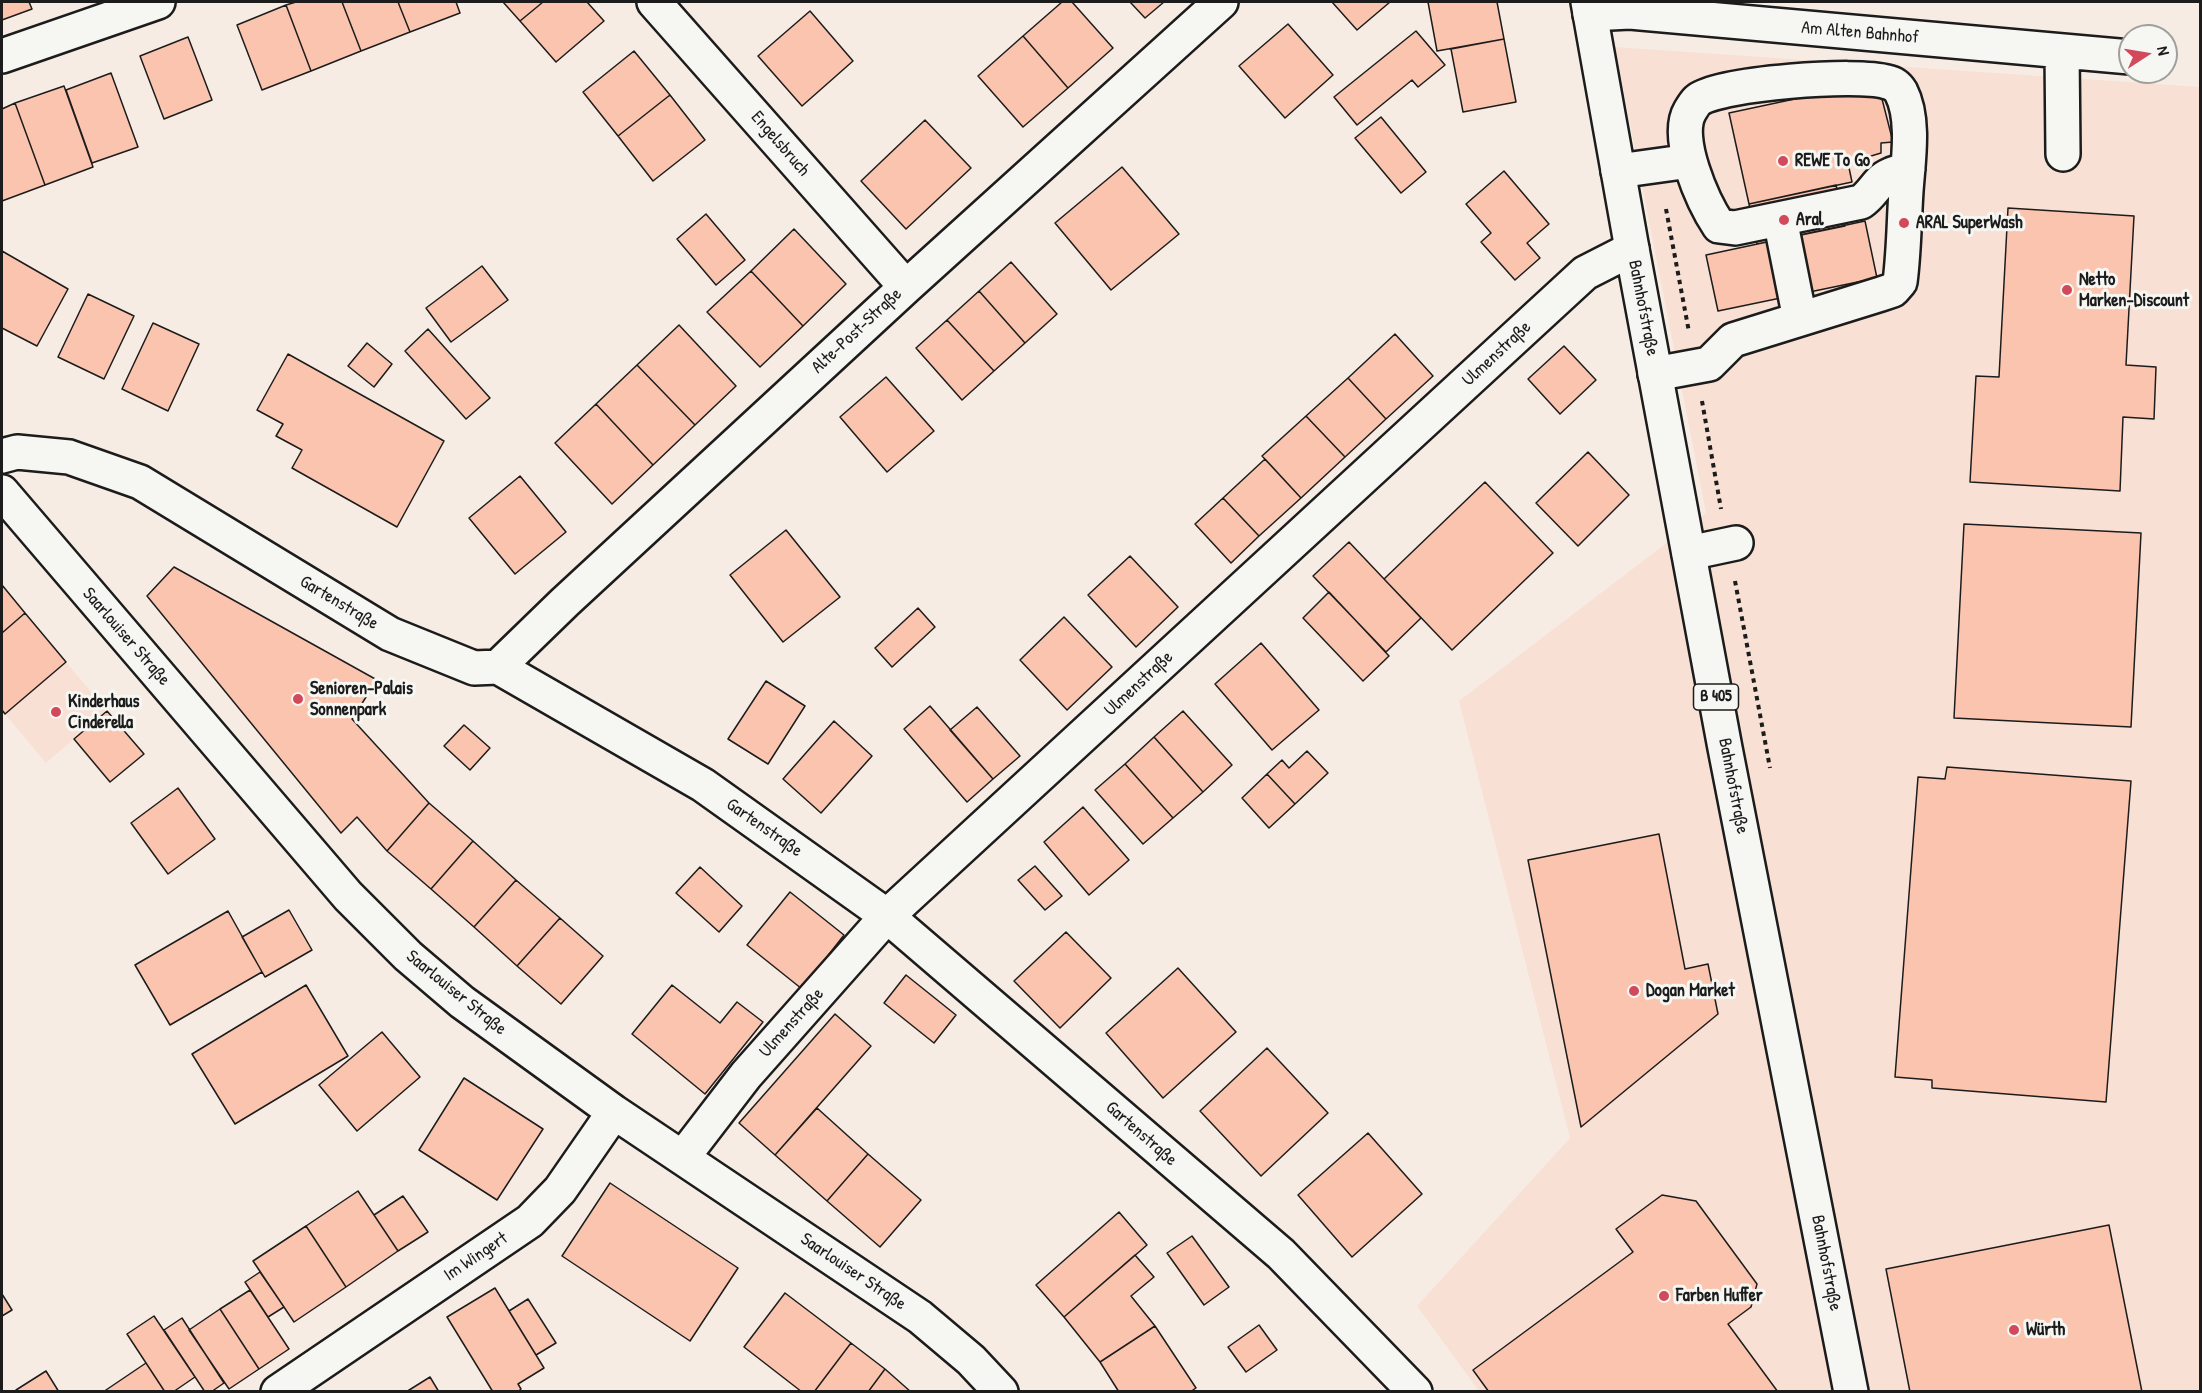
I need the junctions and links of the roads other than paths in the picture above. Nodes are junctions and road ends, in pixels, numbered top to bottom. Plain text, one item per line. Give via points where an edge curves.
1 (158, 2) edge
2 (654, 2) edge
3 (1221, 2) edge
4 (1589, 8) edge
5 (2062, 51) junction
6 (2, 56) edge
7 (2118, 56) edge
8 (2063, 154) dead end
9 (1690, 161) junction
10 (1908, 169) junction
11 (1618, 171) junction
12 (1780, 219) junction
13 (1632, 249) junction
14 (906, 286) junction
15 (1800, 319) junction
16 (1655, 374) junction
17 (2, 456) edge
18 (2, 492) edge
19 (1732, 544) road end
20 (1689, 553) junction
21 (498, 667) junction
22 (888, 916) junction
23 (614, 1112) junction
24 (683, 1157) junction
25 (315, 1381) edge
26 (278, 1392) edge
27 (1001, 1392) edge
28 (1415, 1392) edge
29 (1851, 1392) edge

1 - 6 street
2 - 14 street, Engelsbruch
3 - 14 street, Alte-Post-Straße
4 - 5 street, Am Alten Bahnhof
4 - 11 street, Bahnhofstraße / B 405
5 - 7 street, Am Alten Bahnhof
5 - 8 street
9 - 10 street via 1685,126 1698,100 1751,86 1843,78 1889,82 1900,90 1908,112
9 - 11 street
9 - 12 street via 1697,185 1719,226 1735,228
10 - 12 street via 1890,174 1861,202
10 - 15 street via 1900,282 1893,290
11 - 13 street, Bahnhofstraße / B 405
12 - 15 street
13 - 16 street, Bahnhofstraße / B 405
13 - 22 street, Ulmenstraße via 1585,273
14 - 21 street, Alte-Post-Straße
15 - 16 street via 1733,340 1709,364
16 - 20 street, Bahnhofstraße / B 405
17 - 21 street, Gartenstraße via 17,452 69,457 140,482 390,634 474,668
18 - 23 street, Saarlouiser Straße via 348,896 408,956 462,1002
19 - 20 street
20 - 29 street, Bahnhofstraße / B 405
21 - 22 street, Gartenstraße via 703,785
22 - 24 street, Ulmenstraße via 746,1076
22 - 28 street, Gartenstraße via 1281,1254
23 - 24 street, Saarlouiser Straße
23 - 25 street, Im Wingert via 560,1190 530,1221
24 - 27 street, Saarlouiser Straße via 920,1317 971,1360
25 - 26 street, Im Wingert

